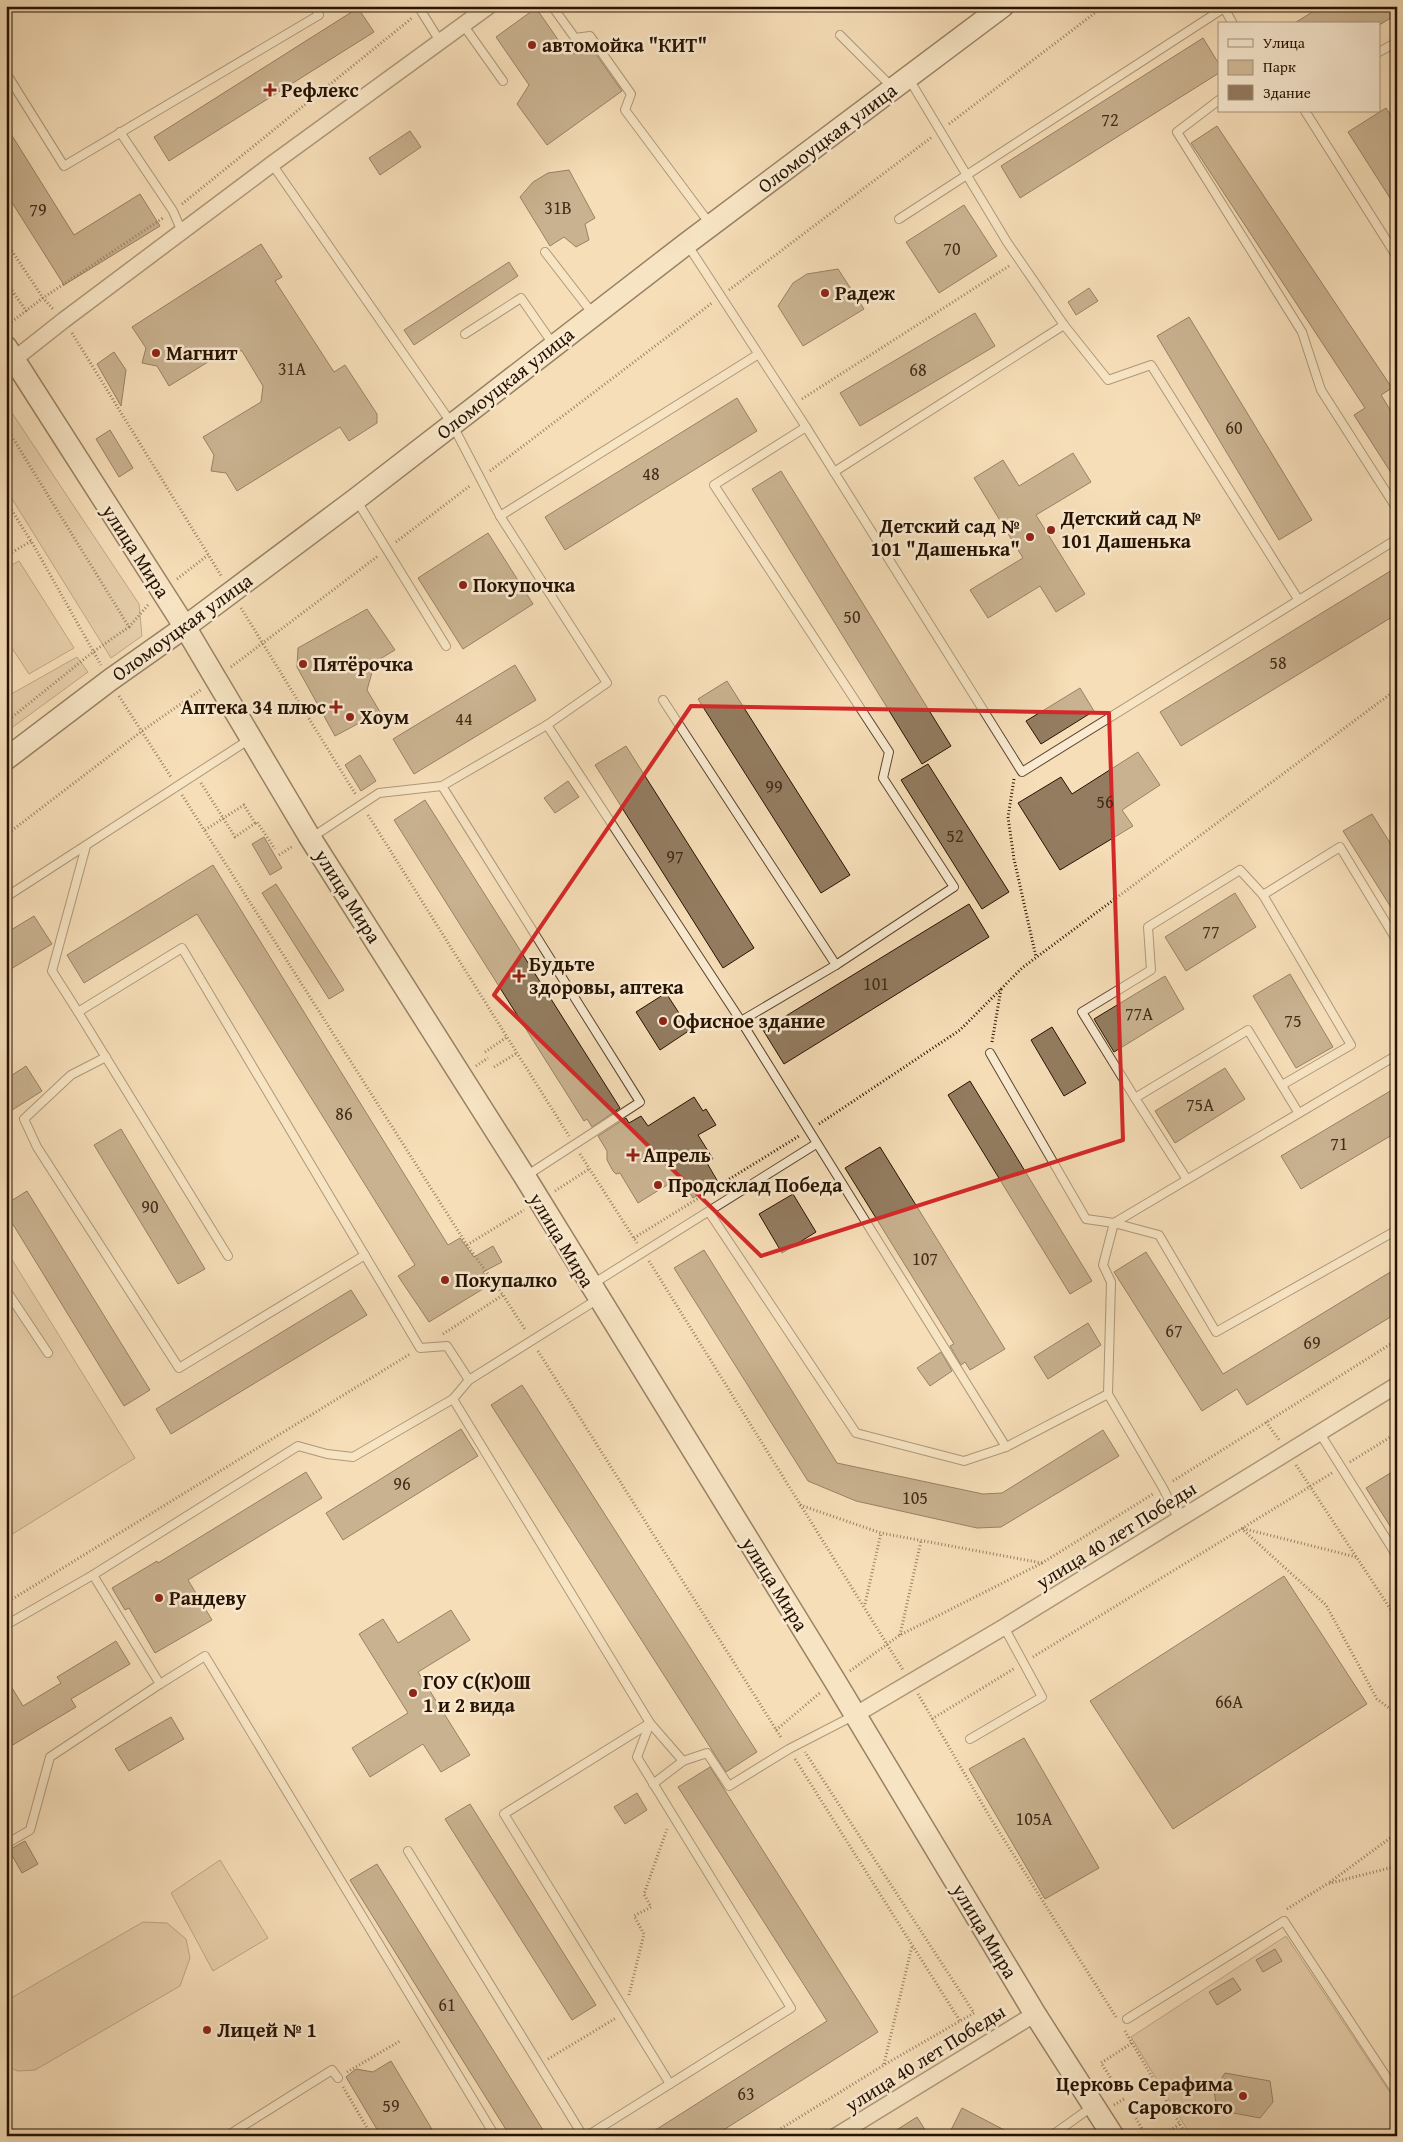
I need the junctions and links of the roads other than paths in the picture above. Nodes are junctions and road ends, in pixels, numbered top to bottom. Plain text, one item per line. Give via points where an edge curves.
1 (314, 6) edge
2 (489, 6) edge
3 (552, 6) edge
4 (1003, 6) edge
5 (1223, 7) edge
6 (419, 8) edge
7 (1232, 22) edge
8 (464, 26) junction
9 (840, 35) dead end
10 (1397, 42) edge
11 (442, 43) junction
12 (1380, 51) edge
13 (6, 73) edge
14 (503, 81) dead end
15 (901, 83) junction
16 (1218, 101) edge
17 (1306, 112) edge
18 (120, 132) junction
19 (272, 164) junction
20 (967, 175) junction
21 (899, 219) dead end
22 (712, 225) junction
23 (182, 232) junction
24 (686, 244) junction
25 (546, 252) dead end
26 (1397, 256) edge
27 (594, 315) junction
28 (1064, 325) junction
29 (465, 334) dead end
30 (554, 346) junction
31 (757, 355) junction
32 (9, 358) edge
33 (452, 424) junction
34 (806, 427) junction
35 (834, 472) junction
36 (356, 499) junction
37 (1397, 509) edge
38 (500, 516) junction
39 (1397, 539) edge
40 (1298, 600) junction
41 (185, 627) junction
42 (446, 646) dead end
43 (663, 700) dead end
44 (547, 725) junction
45 (250, 738) junction
46 (6, 759) edge
47 (442, 786) junction
48 (311, 838) junction
49 (86, 846) junction
50 (1263, 895) junction
51 (6, 897) edge
52 (1397, 941) edge
53 (836, 964) junction
54 (78, 1012) junction
55 (742, 1021) junction
56 (990, 1053) road end
57 (1397, 1055) edge
58 (106, 1057) junction
59 (1282, 1085) junction
60 (1135, 1098) junction
61 (1298, 1112) junction
62 (816, 1144) junction
63 (525, 1177) junction
64 (1186, 1178) junction
65 (710, 1212) junction
66 (1114, 1223) junction
67 (1397, 1230) edge
68 (365, 1255) junction
69 (228, 1256) dead end
70 (6, 1290) edge
71 (594, 1292) junction
72 (48, 1353) dead end
73 (468, 1380) junction
74 (1397, 1385) edge
75 (1108, 1394) junction
76 (453, 1399) junction
77 (1319, 1432) junction
78 (1006, 1447) junction
79 (1179, 1520) junction
80 (1397, 1556) edge
81 (93, 1575) junction
82 (6, 1626) edge
83 (1004, 1627) junction
84 (160, 1684) junction
85 (855, 1715) junction
86 (650, 1723) junction
87 (970, 1739) dead end
88 (683, 1761) junction
89 (653, 1784) junction
90 (6, 1844) edge
91 (408, 1851) dead end
92 (1035, 2014) junction
93 (1123, 2021) road end
94 (338, 2078) road end
95 (670, 2084) junction
96 (1397, 2093) edge
97 (1094, 2105) junction
98 (227, 2136) edge
99 (495, 2136) edge
100 (583, 2136) edge
101 (587, 2136) edge
102 (836, 2136) edge
103 (1051, 2136) edge
104 (1113, 2136) edge

1 - 18 lane via 319,15
2 - 8 street
3 - 22 lane via 574,38 590,36 631,94 626,110
4 - 15 street, Оломоуцкая улица
5 - 7 lane
5 - 20 lane
6 - 11 lane
8 - 11 street
8 - 14 lane
9 - 15 lane
10 - 12 lane
11 - 19 street
13 - 18 lane via 64,166
15 - 20 lane via 940,130
15 - 22 street, Оломоуцкая улица
16 - 37 lane via 1176,132 1302,332 1322,390
17 - 26 lane
18 - 23 lane via 173,211
19 - 23 street
19 - 33 lane
20 - 21 lane
20 - 28 lane via 1007,242
22 - 24 street, Оломоуцкая улица
23 - 32 street
24 - 27 street, Оломоуцкая улица
24 - 31 lane
25 - 27 lane
27 - 30 street, Оломоуцкая улица
28 - 35 lane
28 - 40 lane via 1108,380 1150,365
29 - 30 lane via 521,298
30 - 33 street, Оломоуцкая улица
31 - 34 lane
31 - 38 lane
32 - 41 street, улица Мира
33 - 36 street, Оломоуцкая улица
33 - 38 lane
34 - 35 lane
34 - 53 lane via 714,485 889,752 883,778 954,887
35 - 40 lane via 1022,772
36 - 41 street, Оломоуцкая улица
36 - 42 lane
38 - 44 lane via 607,683
39 - 40 lane
41 - 45 street, улица Мира
41 - 46 street, Оломоуцкая улица
43 - 53 lane
44 - 47 lane
44 - 55 lane
45 - 48 street, улица Мира
45 - 49 lane
47 - 48 lane via 379,793
47 - 63 lane via 640,1102
48 - 63 street, улица Мира
49 - 51 lane
49 - 54 lane via 52,971
50 - 52 lane via 1340,847
50 - 59 lane via 1351,1045
50 - 60 lane via 1240,870 1148,927 1150,970 1082,1012
53 - 55 lane
54 - 58 lane
54 - 68 lane via 182,948
55 - 62 lane
56 - 66 lane via 1086,1219
57 - 61 lane
58 - 68 lane via 71,1075 24,1119 37,1146 179,1368
58 - 69 lane
59 - 60 lane via 1248,1030
59 - 61 lane
60 - 64 lane
61 - 64 lane
62 - 65 lane
62 - 78 lane
63 - 71 street, улица Мира
64 - 66 lane
65 - 71 lane via 644,1253
65 - 78 lane via 856,1433 964,1461
66 - 67 lane via 1159,1236 1216,1332
66 - 75 lane via 1102,1265 1111,1282
68 - 73 lane via 420,1348 447,1346
70 - 72 lane
71 - 73 lane via 532,1340
71 - 85 street, улица Мира
73 - 76 lane
74 - 77 street, улица 40 лет Победы
75 - 78 lane
75 - 79 lane
76 - 81 lane via 353,1457 298,1446
76 - 86 lane
77 - 79 street, улица 40 лет Победы
77 - 80 lane
79 - 83 street, улица 40 лет Победы
81 - 82 lane
81 - 84 lane
83 - 85 street, улица 40 лет Победы
83 - 87 lane via 1042,1697
84 - 90 lane via 50,1757 30,1830
84 - 99 lane via 205,1656
85 - 88 lane via 789,1749 729,1786 706,1753
85 - 92 street, улица Мира
86 - 88 lane
86 - 89 lane via 637,1757
86 - 95 lane via 504,1814
88 - 89 lane
89 - 95 lane via 791,2008
91 - 100 lane
92 - 97 street, улица Мира
92 - 102 street, улица 40 лет Победы
93 - 96 lane via 1284,1920
94 - 98 lane via 332,2070
95 - 101 lane
97 - 103 lane
97 - 104 street, улица Мира

